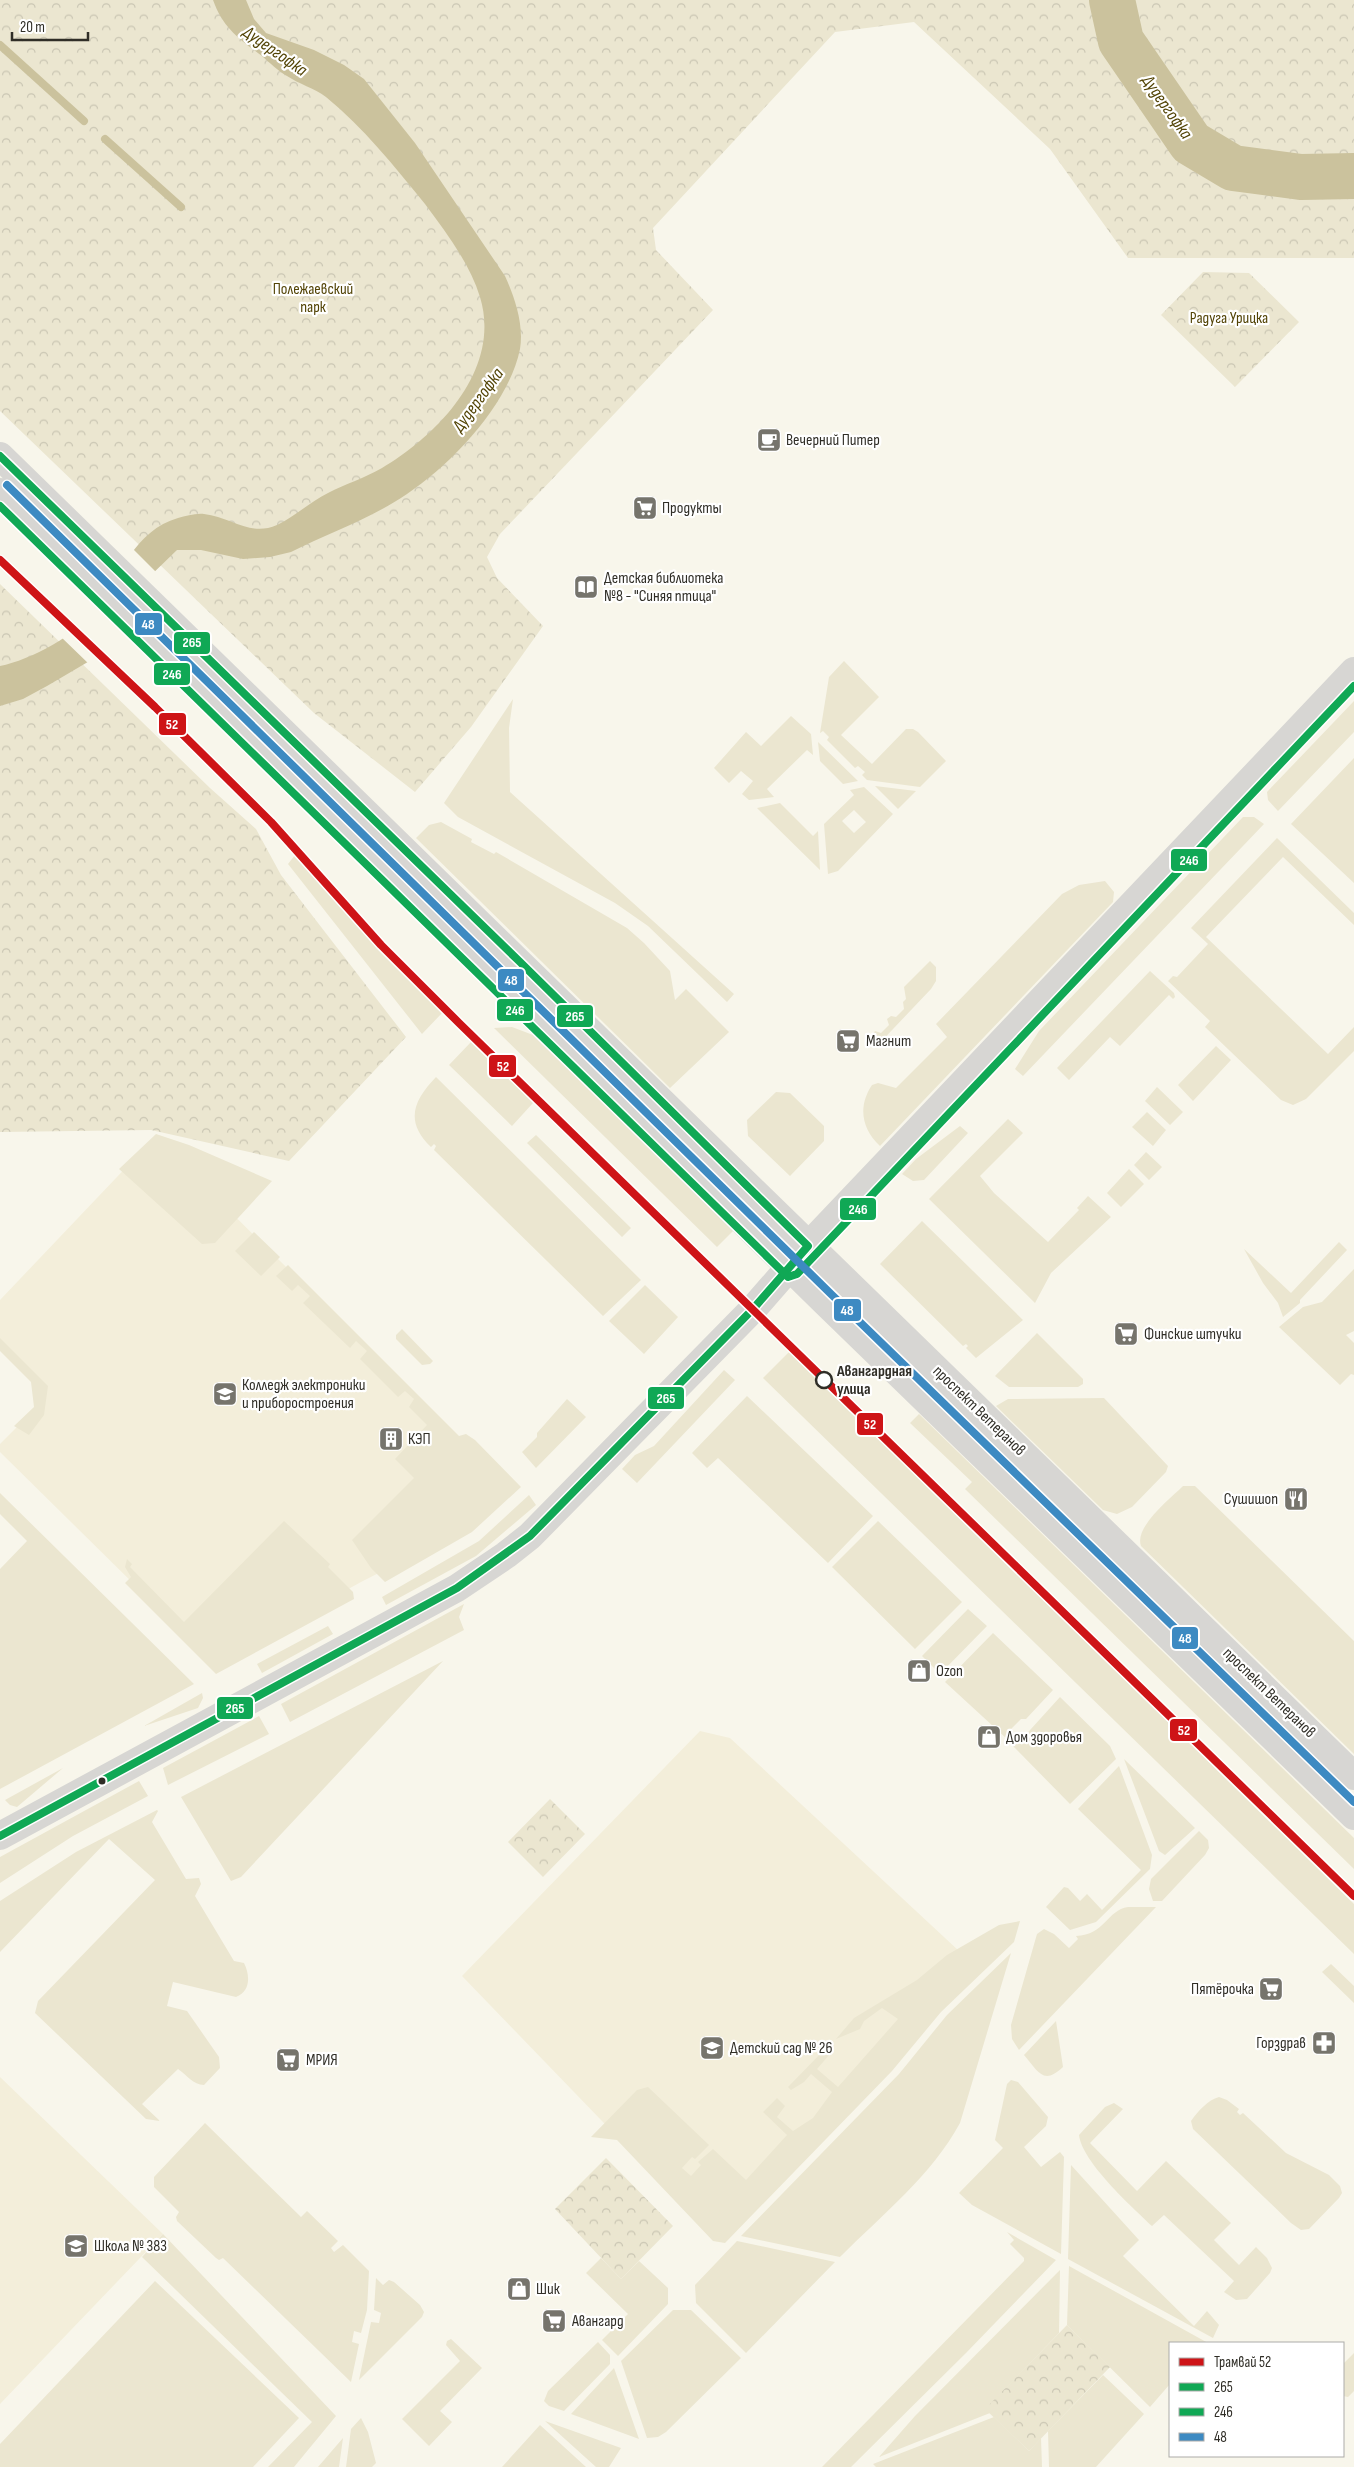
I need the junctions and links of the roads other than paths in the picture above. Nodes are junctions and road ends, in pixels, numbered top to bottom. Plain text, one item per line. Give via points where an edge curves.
1 (0, 456) edge
2 (0, 492) edge
3 (76, 548) junction
4 (1354, 671) edge
5 (808, 1246) junction
6 (790, 1267) junction
7 (1354, 1776) edge
8 (1354, 1816) edge
9 (0, 1836) edge

1 - 3 main road
2 - 3 main road
3 - 5 main road, проспект Ветеранов via 195,648
3 - 6 main road, проспект Ветеранов via 177,667
4 - 5 main road
5 - 6 main road
5 - 7 main road, проспект Ветеранов
6 - 8 main road, проспект Ветеранов
6 - 9 main road via 753,1309 530,1536 499,1561 457,1588

